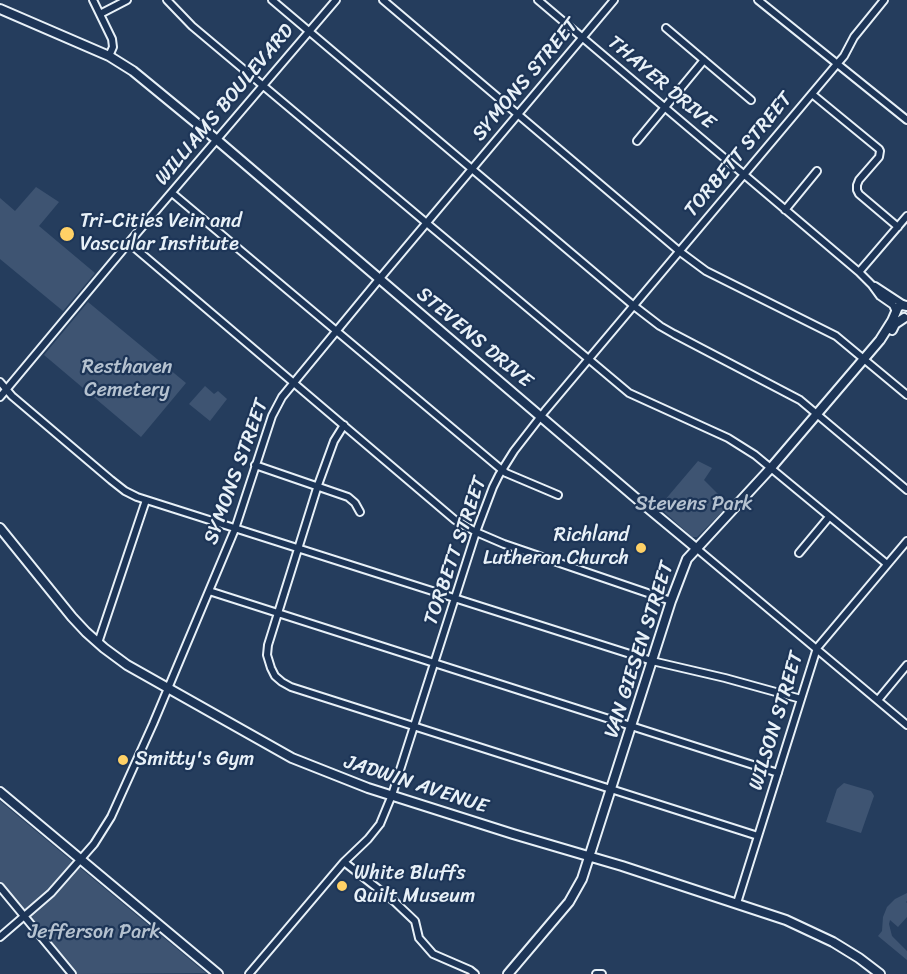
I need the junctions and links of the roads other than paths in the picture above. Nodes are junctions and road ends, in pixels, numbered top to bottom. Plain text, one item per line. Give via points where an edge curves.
1 (93, 0) edge
2 (127, 0) edge
3 (167, 0) edge
4 (272, 0) edge
5 (336, 0) edge
6 (383, 0) edge
7 (538, 0) edge
8 (614, 0) edge
9 (758, 0) edge
10 (884, 0) edge
11 (0, 9) edge
12 (100, 14) junction
13 (666, 28) dead end
14 (310, 31) junction
15 (583, 38) junction
16 (109, 56) junction
17 (704, 60) junction
18 (837, 64) junction
19 (263, 86) junction
20 (812, 94) junction
21 (751, 100) dead end
22 (664, 107) junction
23 (519, 114) junction
24 (907, 120) edge
25 (217, 140) junction
26 (637, 141) dead end
27 (472, 169) junction
28 (817, 171) dead end
29 (744, 175) junction
30 (172, 193) junction
31 (784, 210) junction
32 (907, 216) edge
33 (426, 224) junction
34 (898, 227) junction
35 (129, 243) junction
36 (679, 251) junction
37 (859, 272) junction
38 (379, 279) junction
39 (872, 285) junction
40 (906, 304) edge
41 (634, 306) junction
42 (896, 312) junction
43 (906, 318) edge
44 (336, 331) junction
45 (879, 340) junction
46 (863, 358) junction
47 (588, 360) junction
48 (0, 382) edge
49 (293, 382) junction
50 (6, 390) junction
51 (907, 395) edge
52 (0, 397) edge
53 (816, 414) junction
54 (540, 416) junction
55 (344, 425) junction
56 (255, 465) junction
57 (771, 469) junction
58 (502, 470) junction
59 (318, 485) junction
60 (907, 490) edge
61 (558, 495) dead end
62 (146, 500) junction
63 (360, 512) dead end
64 (829, 517) junction
65 (0, 528) edge
66 (235, 529) junction
67 (476, 532) junction
68 (907, 541) edge
69 (696, 548) junction
70 (298, 549) junction
71 (799, 553) dead end
72 (887, 564) junction
73 (209, 591) junction
74 (455, 599) junction
75 (671, 601) junction
76 (278, 613) junction
77 (98, 643) junction
78 (817, 648) junction
79 (652, 661) junction
80 (435, 663) junction
81 (907, 665) edge
82 (168, 688) junction
83 (801, 699) junction
84 (878, 700) junction
85 (907, 725) edge
86 (413, 726) junction
87 (632, 726) junction
88 (778, 773) junction
89 (611, 789) junction
90 (0, 792) edge
91 (392, 795) junction
92 (758, 836) junction
93 (590, 856) junction
94 (81, 860) junction
95 (344, 862) junction
96 (0, 887) edge
97 (737, 903) junction
98 (25, 917) junction
99 (0, 937) edge
100 (513, 972) edge
101 (72, 974) edge
102 (218, 974) edge
103 (249, 974) edge
104 (475, 974) edge
105 (596, 974) edge
106 (602, 974) edge
107 (880, 974) edge

1 - 12 street
2 - 12 street
3 - 19 street
4 - 14 street
5 - 14 street, WILLIAMS BOULEVARD
6 - 23 street
7 - 15 street, THAYER DRIVE
8 - 15 street, SYMONS STREET
9 - 18 street
10 - 18 street, TORBETT STREET
11 - 16 main road, STEVENS DRIVE
12 - 16 street via 113,42
13 - 17 street
14 - 19 street, WILLIAMS BOULEVARD
14 - 27 street
15 - 22 street, THAYER DRIVE
15 - 23 street, SYMONS STREET
16 - 25 main road, STEVENS DRIVE
17 - 21 street
17 - 22 street
18 - 20 street, TORBETT STREET
18 - 24 street
19 - 25 street, WILLIAMS BOULEVARD
19 - 33 street
20 - 29 street, TORBETT STREET
20 - 34 street via 879,149 879,157 856,187
22 - 26 street
22 - 29 street, THAYER DRIVE
23 - 27 street, SYMONS STREET
23 - 36 street
25 - 30 street, WILLIAMS BOULEVARD
25 - 38 main road, STEVENS DRIVE
27 - 33 street, SYMONS STREET
27 - 41 street
28 - 31 street
29 - 31 street, THAYER DRIVE
29 - 36 street, TORBETT STREET
30 - 35 street, WILLIAMS BOULEVARD
30 - 44 street
31 - 37 street, THAYER DRIVE
32 - 34 street
33 - 38 street, SYMONS STREET
33 - 47 street
34 - 37 street
35 - 49 street
35 - 50 street, WILLIAMS BOULEVARD
36 - 41 street, TORBETT STREET
36 - 46 street via 706,272 836,336
37 - 39 street, THAYER DRIVE
38 - 44 street, SYMONS STREET
38 - 54 main road, STEVENS DRIVE
39 - 40 street, THAYER DRIVE
39 - 42 street, THAYER DRIVE
40 - 42 main road, VAN GIESEN STREET
41 - 47 street, TORBETT STREET
41 - 53 street via 660,326 800,400
42 - 43 main road
42 - 45 main road, VAN GIESEN STREET
43 - 45 main road, VAN GIESEN STREET
44 - 49 street, SYMONS STREET
44 - 58 street
45 - 46 main road, VAN GIESEN STREET
46 - 51 street
46 - 53 main road, VAN GIESEN STREET
47 - 54 street, TORBETT STREET
47 - 57 street via 629,393 728,438
48 - 50 street
49 - 55 street
49 - 56 street, SYMONS STREET via 272,416
50 - 52 street, WILLIAMS BOULEVARD
50 - 62 street via 120,487
53 - 57 main road, VAN GIESEN STREET
53 - 60 street
54 - 58 street, TORBETT STREET
54 - 69 main road, STEVENS DRIVE
55 - 59 street
55 - 67 street via 455,520
56 - 59 street
56 - 66 street, SYMONS STREET
57 - 64 street
57 - 69 main road, VAN GIESEN STREET
58 - 61 street
58 - 67 street, TORBETT STREET
59 - 63 street via 348,497
59 - 70 street
62 - 66 street
62 - 77 street
64 - 71 street
64 - 72 street
65 - 77 main road, JADWIN AVENUE
66 - 70 street
66 - 73 street, SYMONS STREET
67 - 74 street, TORBETT STREET
67 - 75 street
68 - 72 street, WILSON STREET
69 - 75 main road, VAN GIESEN STREET via 685,563
69 - 78 street, STEVENS DRIVE
70 - 74 street
70 - 76 street
72 - 78 street, WILSON STREET
73 - 76 street
73 - 82 street, SYMONS STREET
74 - 79 street
74 - 80 street, TORBETT STREET
75 - 79 main road, VAN GIESEN STREET
76 - 80 street
76 - 86 street via 267,655 278,679 286,685
77 - 82 main road, JADWIN AVENUE
78 - 83 street, WILSON STREET
78 - 84 street, STEVENS DRIVE
79 - 83 street
79 - 87 main road, VAN GIESEN STREET
80 - 86 street, TORBETT STREET
80 - 87 street
81 - 84 street
82 - 91 main road, JADWIN AVENUE via 302,763
82 - 94 street, SYMONS STREET via 115,810
83 - 88 street, WILSON STREET
84 - 85 street, STEVENS DRIVE
86 - 89 street
86 - 91 street, TORBETT STREET
87 - 88 street
87 - 89 main road, VAN GIESEN STREET
88 - 92 street, WILSON STREET
89 - 92 street
89 - 93 main road, VAN GIESEN STREET
90 - 94 main road
91 - 93 main road, JADWIN AVENUE
91 - 95 street, TORBETT STREET via 380,824
92 - 97 street, WILSON STREET
93 - 97 main road, JADWIN AVENUE
93 - 100 main road, VAN GIESEN STREET via 571,898
94 - 98 street, SYMONS STREET
94 - 102 main road
95 - 103 street, TORBETT STREET
95 - 104 street via 416,921 420,938 433,954
96 - 98 street
97 - 107 main road, JADWIN AVENUE via 811,930
98 - 99 street, SYMONS STREET
98 - 101 street
105 - 106 street

